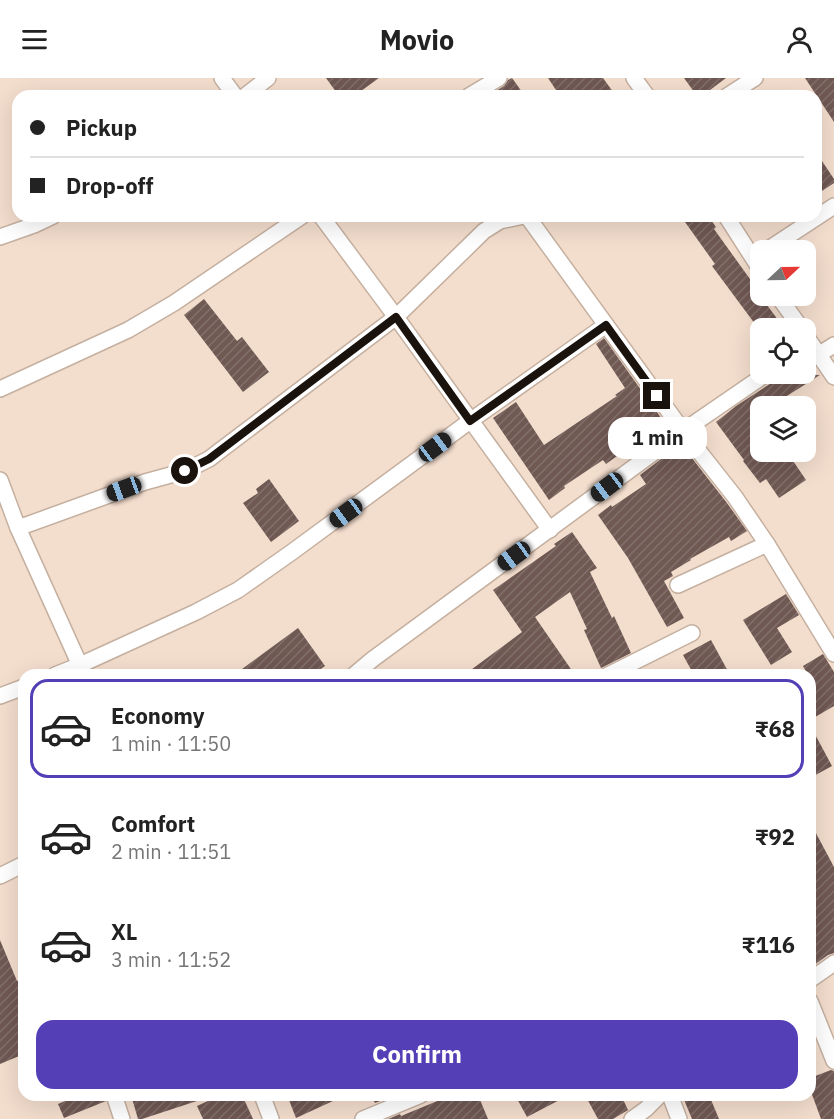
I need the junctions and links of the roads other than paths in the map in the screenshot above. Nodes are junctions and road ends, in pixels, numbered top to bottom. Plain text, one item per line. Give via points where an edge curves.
1 (268, 78) edge
2 (499, 78) edge
3 (755, 78) edge
4 (475, 88) edge
5 (253, 90) edge
6 (736, 90) edge
7 (40, 222) edge
8 (293, 222) edge
9 (325, 222) edge
10 (498, 222) edge
11 (530, 222) edge
12 (731, 222) edge
13 (812, 222) edge
14 (0, 237) edge
15 (786, 240) edge
16 (750, 245) edge
17 (396, 317) junction
18 (606, 325) junction
19 (816, 345) edge
20 (834, 345) edge
21 (816, 353) edge
22 (834, 377) edge
23 (751, 384) edge
24 (0, 389) edge
25 (470, 421) junction
26 (683, 431) junction
27 (0, 480) edge
28 (18, 528) junction
29 (550, 530) junction
30 (767, 544) junction
31 (678, 585) dead end
32 (693, 633) dead end
33 (834, 654) edge
34 (82, 669) edge
35 (84, 669) edge
36 (361, 669) edge
37 (620, 669) edge
38 (18, 689) edge
39 (0, 696) edge
40 (18, 867) edge
41 (0, 876) edge
42 (834, 963) edge
43 (816, 976) edge
44 (816, 1016) edge
45 (834, 1061) edge
46 (116, 1101) edge
47 (264, 1101) edge
48 (406, 1101) edge
49 (642, 1101) edge
50 (654, 1101) edge
51 (672, 1101) edge
52 (646, 1109) junction
53 (122, 1119) edge
54 (271, 1119) edge
55 (363, 1119) edge
56 (632, 1119) edge
57 (679, 1119) edge

1 - 5 street
2 - 4 street
3 - 6 street
7 - 14 street
8 - 24 street via 128,330
9 - 17 street
10 - 17 street via 484,231
11 - 18 street
12 - 16 street
13 - 15 street
17 - 25 street
17 - 28 street via 209,459 185,471
18 - 25 street
18 - 26 street
19 - 20 street
21 - 22 street
23 - 26 street
25 - 29 street
25 - 35 street via 238,590
26 - 29 street
26 - 30 street
27 - 28 street
28 - 34 street
29 - 36 street
30 - 31 street
30 - 33 street
32 - 37 street
38 - 39 street
40 - 41 street
42 - 43 street
44 - 45 street
46 - 53 street
47 - 54 street
48 - 55 street
49 - 52 street
50 - 52 street
51 - 57 street
52 - 56 street

